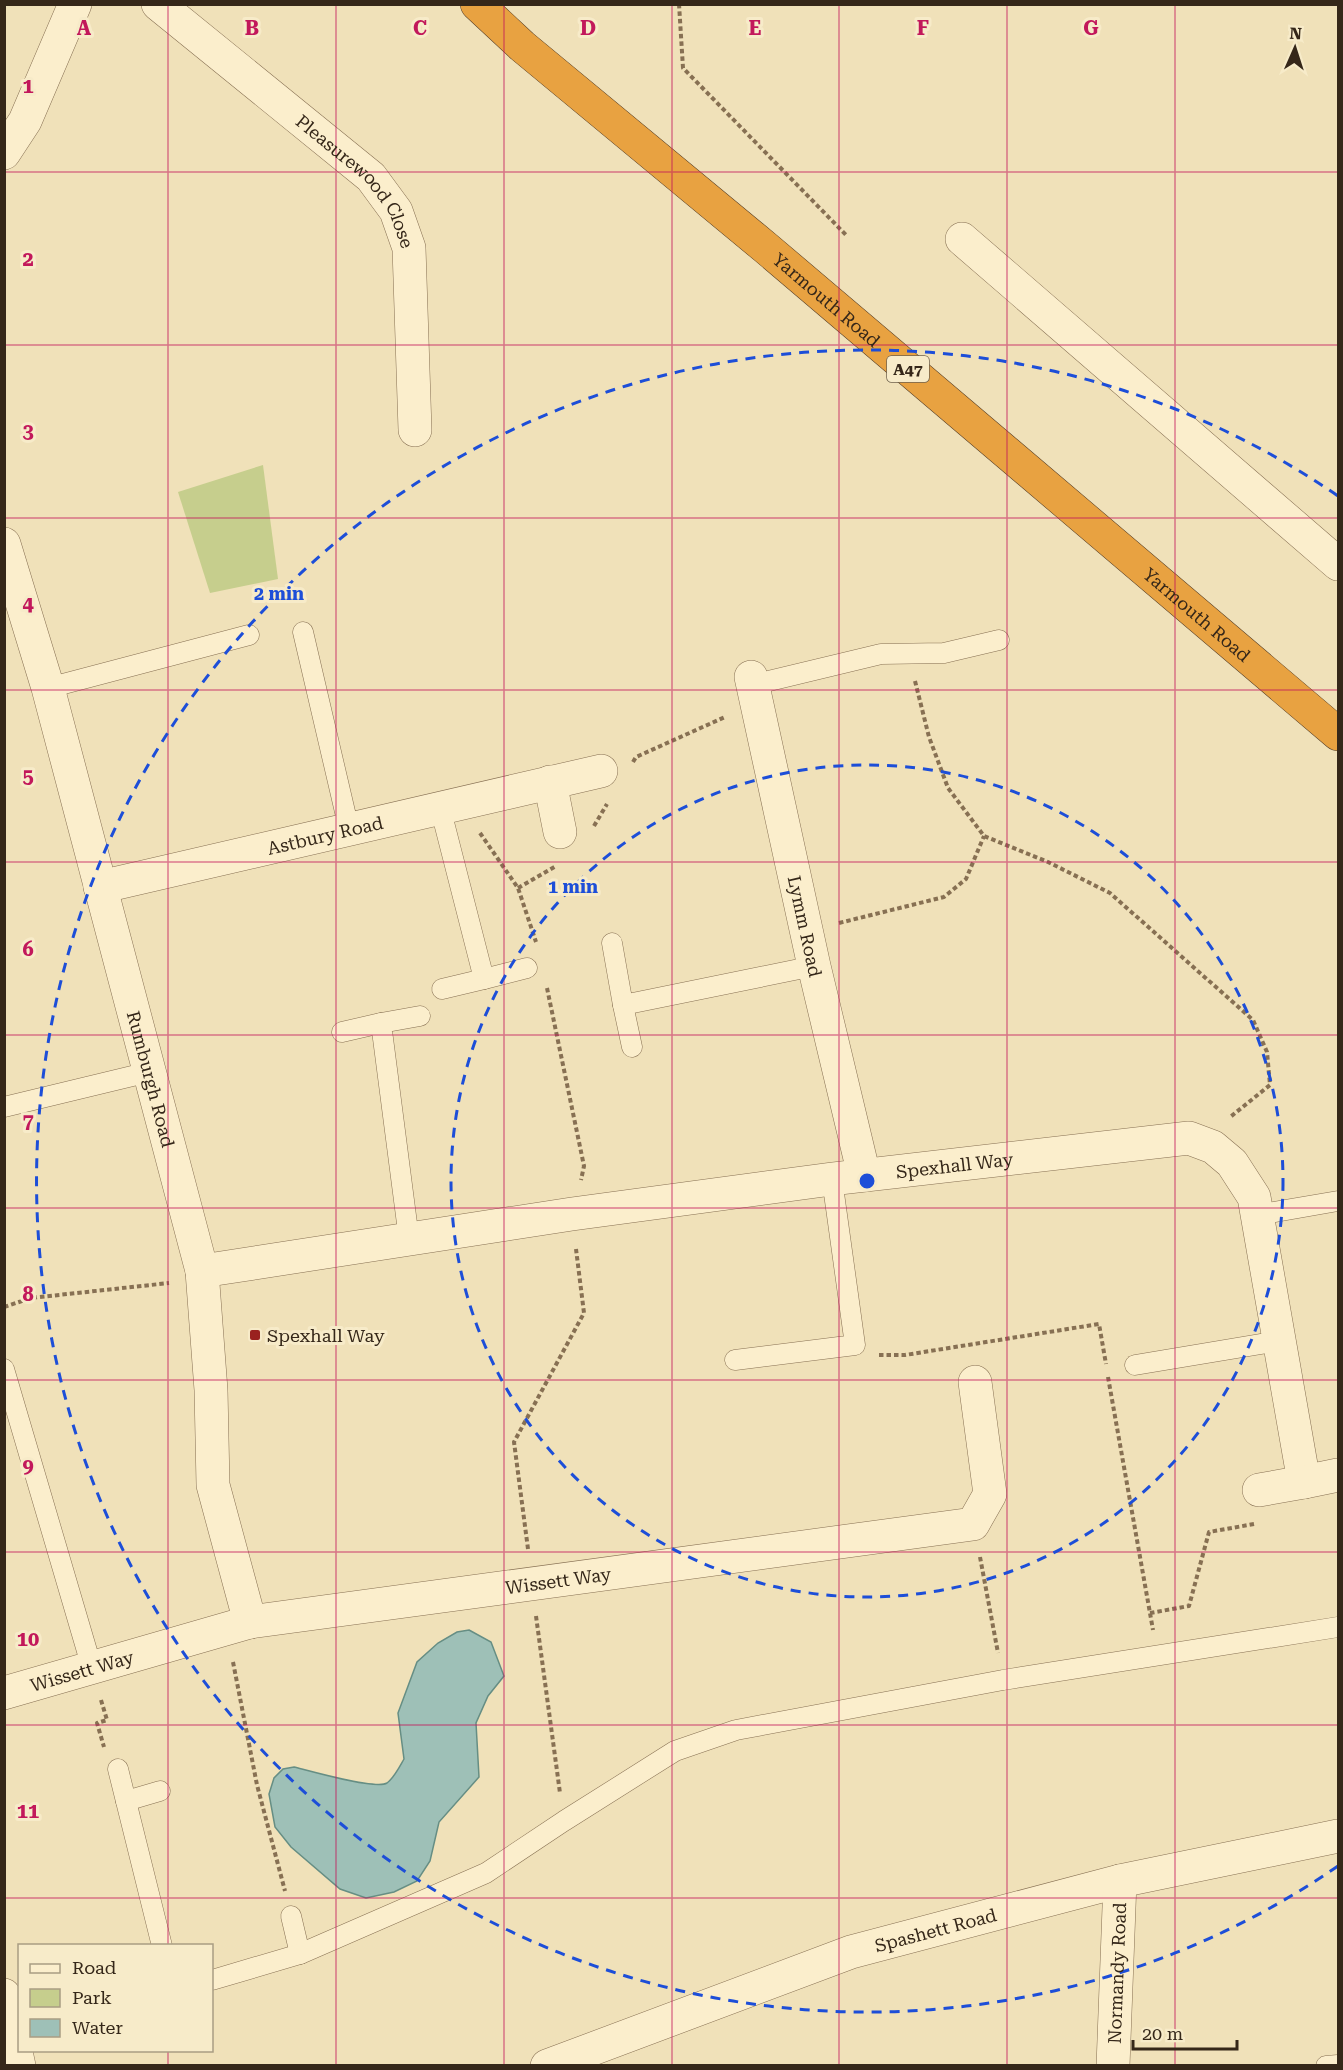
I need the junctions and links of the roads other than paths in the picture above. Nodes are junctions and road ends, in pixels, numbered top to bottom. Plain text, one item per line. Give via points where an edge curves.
1 (75, 4) edge
2 (159, 4) edge
3 (477, 4) edge
4 (15, 116) edge
5 (4, 153) edge
6 (962, 239) dead end
7 (415, 430) dead end
8 (4, 544) edge
9 (1338, 564) edge
10 (303, 632) dead end
11 (249, 635) dead end
12 (999, 640) dead end
13 (752, 681) joint
14 (48, 688) junction
15 (1338, 734) edge
16 (601, 771) dead end
17 (550, 782) junction
18 (450, 805) junction
19 (349, 829) junction
20 (560, 832) dead end
21 (100, 887) junction
22 (612, 943) dead end
23 (814, 966) junction
24 (527, 968) dead end
25 (484, 979) junction
26 (442, 989) dead end
27 (623, 1005) junction
28 (420, 1016) dead end
29 (381, 1023) junction
30 (342, 1032) dead end
31 (632, 1047) dead end
32 (149, 1072) junction
33 (4, 1107) edge
34 (864, 1175) junction
35 (832, 1179) junction
36 (1338, 1201) edge
37 (1257, 1215) junction
38 (409, 1239) junction
39 (202, 1275) junction
40 (1280, 1341) junction
41 (735, 1360) dead end
42 (1136, 1365) dead end
43 (4, 1369) edge
44 (975, 1382) dead end
45 (1338, 1475) edge
46 (1304, 1482) junction
47 (1258, 1490) road end
48 (238, 1625) junction
49 (1338, 1627) edge
50 (92, 1668) junction
51 (4, 1693) edge
52 (118, 1769) road end
53 (160, 1791) dead end
54 (126, 1801) junction
55 (1338, 1836) edge
56 (1120, 1881) junction
57 (291, 1916) road end
58 (162, 1944) edge
59 (300, 1954) junction
60 (213, 1980) edge
61 (4, 1995) edge
62 (18, 2048) edge
63 (582, 2059) edge
64 (1338, 2065) edge
65 (547, 2066) edge
66 (1113, 2066) edge
67 (1326, 2066) edge

1 - 4 street
2 - 7 street, Pleasurewood Close via 371,177 396,211 409,248
3 - 15 highway, Yarmouth Road / A47
4 - 5 street
6 - 9 street
8 - 14 street, Rumburgh Road
10 - 19 lane
11 - 14 lane
12 - 13 lane via 944,653 881,654
13 - 23 street, Lymm Road
14 - 21 street, Rumburgh Road
16 - 17 street, Astbury Road
17 - 18 street, Astbury Road
17 - 20 street
18 - 19 street, Astbury Road
18 - 25 lane
19 - 21 street, Astbury Road
21 - 32 street, Rumburgh Road
22 - 27 lane
23 - 27 lane
23 - 34 street, Lymm Road
24 - 25 lane
25 - 26 lane
27 - 31 lane
28 - 29 lane
29 - 30 lane
29 - 38 lane
32 - 33 lane
32 - 39 street, Rumburgh Road
34 - 35 street, Spexhall Way
34 - 37 street, Spexhall Way via 1189,1138 1213,1147 1232,1163 1254,1197
35 - 38 street, Spexhall Way
35 - 41 lane via 855,1346
36 - 37 lane
37 - 40 street, Spexhall Way
38 - 39 street, Spexhall Way
39 - 48 street, Rumburgh Road via 213,1485
40 - 42 lane
40 - 46 street, Spexhall Way
43 - 50 lane
44 - 48 street, Wissett Way via 990,1494 973,1524
45 - 46 street
46 - 47 street
48 - 50 street, Wissett Way
49 - 59 lane via 1003,1680 736,1730 675,1751 486,1873
50 - 51 street, Wissett Way
52 - 54 lane
53 - 54 lane
54 - 58 lane
55 - 56 street, Spashett Road
56 - 63 street, Spashett Road via 851,1953
56 - 66 street, Normandy Road
57 - 59 lane
59 - 60 lane
61 - 62 street
63 - 65 street, Spashett Road
64 - 67 lane

